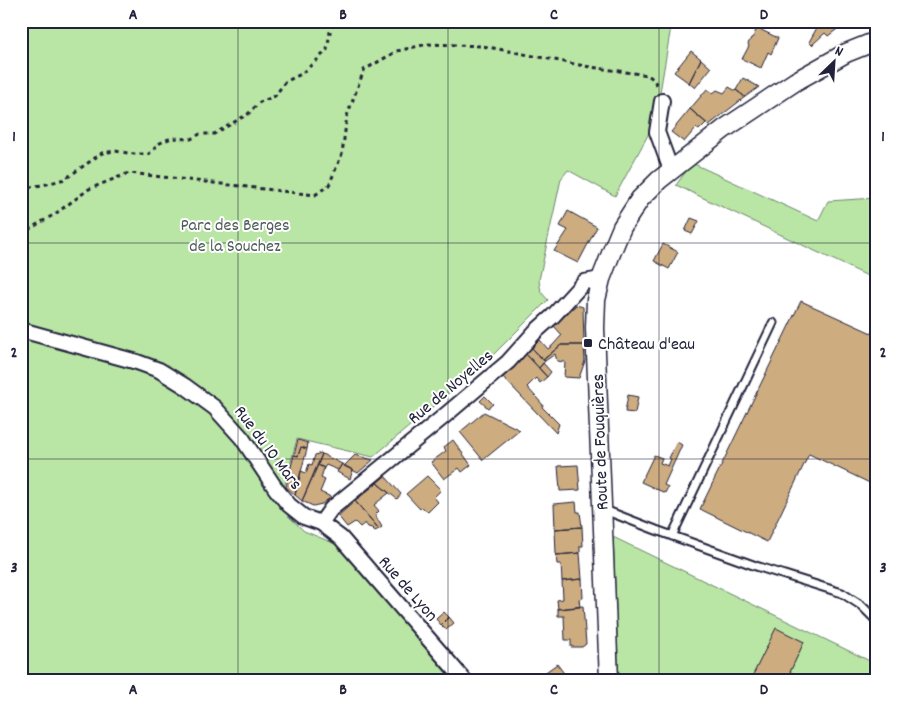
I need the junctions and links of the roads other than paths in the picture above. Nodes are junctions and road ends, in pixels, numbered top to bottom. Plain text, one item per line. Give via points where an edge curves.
1 (876, 41) edge
2 (662, 101) road end
3 (671, 170) junction
4 (601, 279) junction
5 (774, 322) dead end
6 (21, 330) edge
7 (602, 508) junction
8 (321, 523) junction
9 (672, 536) junction
10 (876, 620) edge
11 (465, 681) edge
12 (609, 681) edge

1 - 3 street, Route de Fouquières via 846,53 796,81 724,129
2 - 3 street via 657,132
3 - 4 street, Route de Fouquières via 640,199 622,227
4 - 7 street, Route de Fouquières via 595,328
4 - 8 street, Rue de Noyelles via 584,282 508,362 331,510
5 - 9 lane
6 - 8 street, Rue du 10 Mars via 137,362 159,370 185,386 215,408 242,438 289,505 304,517
7 - 9 lane
7 - 12 street, Route de Fouquières
8 - 11 street, Rue de Lyon via 341,538
9 - 10 lane via 842,593

